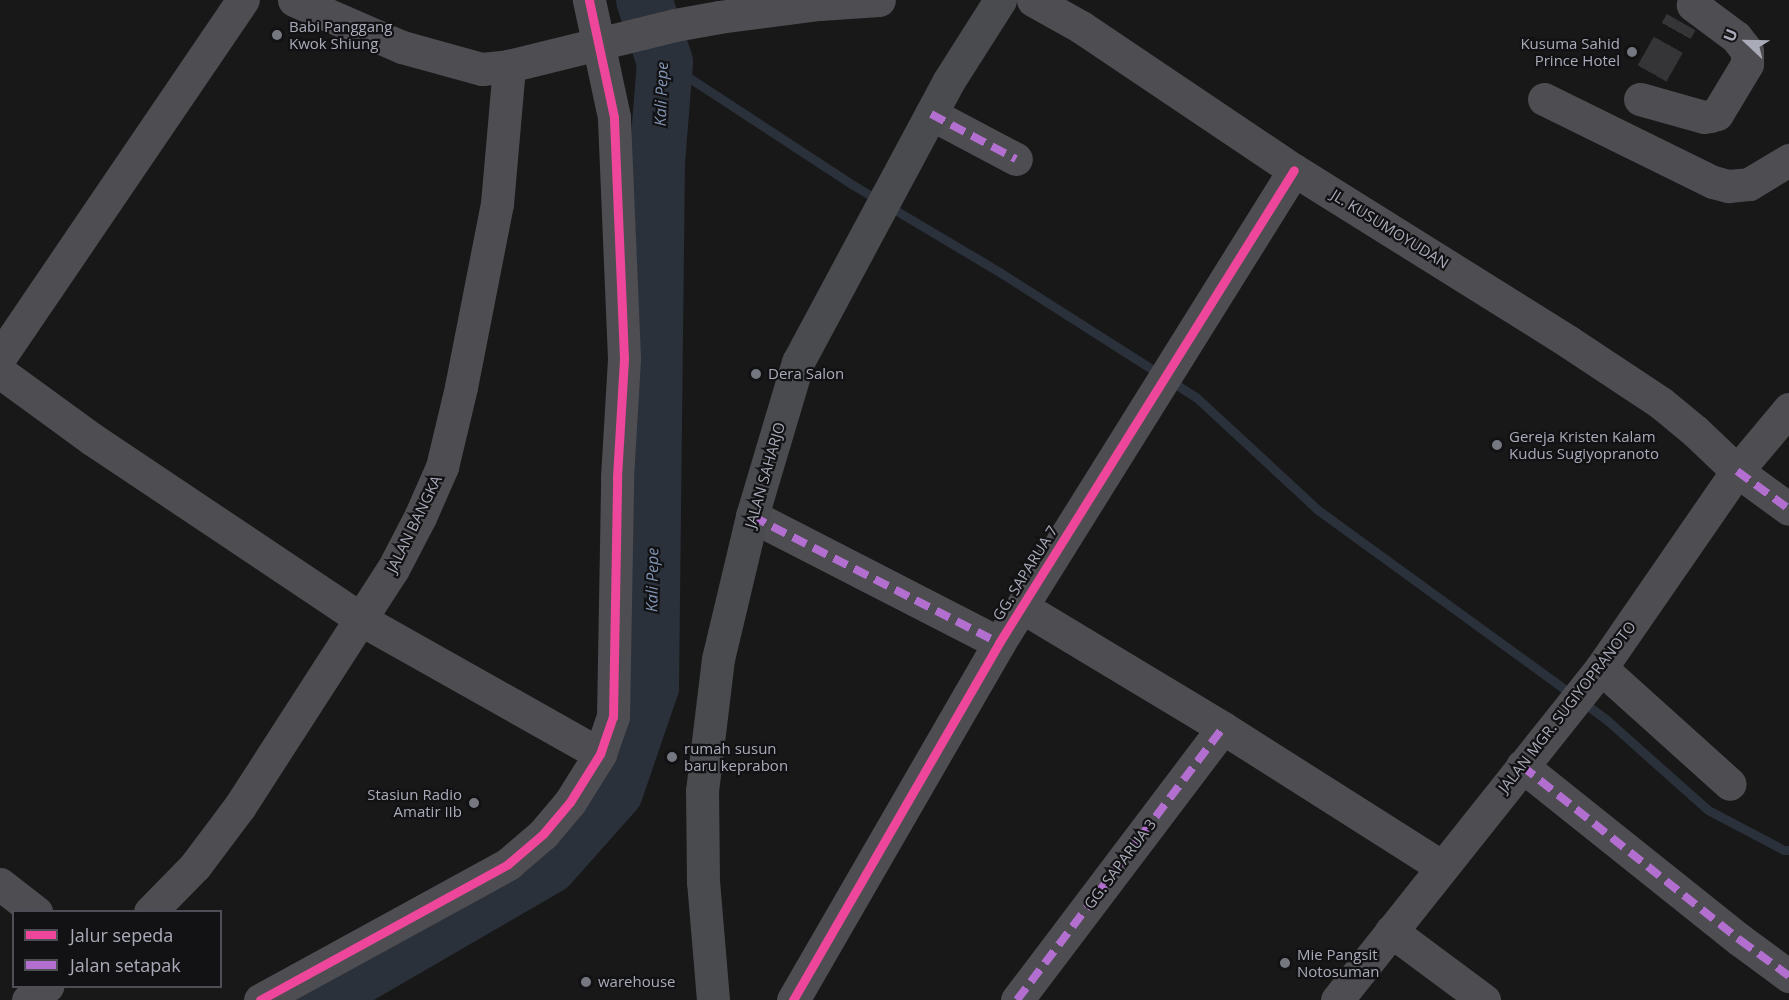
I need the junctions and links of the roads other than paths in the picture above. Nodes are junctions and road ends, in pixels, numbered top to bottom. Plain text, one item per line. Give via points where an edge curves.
1 (243, 0) edge
2 (294, 0) edge
3 (589, 0) edge
4 (879, 0) edge
5 (1000, 0) edge
6 (1033, 0) edge
7 (711, 8) edge
8 (1690, 9) edge
9 (605, 41) junction
10 (509, 66) junction
11 (1544, 99) dead end
12 (931, 114) junction
13 (1622, 137) junction
14 (1016, 159) dead end
15 (1789, 160) edge
16 (1294, 170) junction
17 (0, 357) edge
18 (0, 372) edge
19 (1789, 409) edge
20 (1737, 471) junction
21 (1789, 509) edge
22 (752, 516) junction
23 (1022, 607) junction
24 (362, 620) junction
25 (999, 644) junction
26 (1591, 680) junction
27 (1223, 728) junction
28 (600, 754) junction
29 (1522, 766) junction
30 (1730, 784) dead end
31 (1442, 867) junction
32 (0, 884) edge
33 (33, 910) edge
34 (152, 910) edge
35 (1391, 931) junction
36 (1781, 970) edge
37 (45, 988) edge
38 (28, 1000) edge
39 (260, 1000) edge
40 (713, 1000) edge
41 (793, 1000) edge
42 (1017, 1000) edge
43 (1337, 1000) edge
44 (1484, 1000) edge

1 - 17 street
2 - 10 street via 427,56 482,69
3 - 9 street
4 - 7 street
5 - 12 main road, JALAN SAHARJO
6 - 16 street, JL. KUSUMOYUDAN via 1081,27
7 - 9 street via 675,25
8 - 13 street via 1736,37 1747,51 1747,64 1717,114 1710,116 1704,117 1646,86
9 - 10 street
9 - 28 street via 614,117 624,358 617,477 614,717
10 - 24 street, JALAN BANGKA via 497,204 442,467 393,569
11 - 13 street
12 - 14 street
12 - 22 main road, JALAN SAHARJO via 798,362
13 - 15 street via 1728,186 1749,184
16 - 20 street, JL. KUSUMOYUDAN via 1661,403
16 - 23 street, GG. SAPARUA 7
18 - 24 street via 92,439
19 - 20 street, JALAN MGR. SUGIYOPRANOTO
20 - 21 street, JL. KUSUMOYUDAN
20 - 26 street, JALAN MGR. SUGIYOPRANOTO
22 - 25 street
22 - 40 main road, JALAN SAHARJO via 718,659 702,791 703,882
23 - 25 street, GG. SAPARUA 7
23 - 27 street
24 - 28 street
24 - 34 street, JALAN BANGKA via 240,806 195,866
25 - 41 street, GG. SAPARUA 7
26 - 29 street, JALAN MGR. SUGIYOPRANOTO
26 - 30 street
27 - 31 street
27 - 42 street, GG. SAPARUA 3
28 - 39 street via 570,802 543,834 508,864
29 - 31 street, JALAN MGR. SUGIYOPRANOTO
29 - 36 street
31 - 35 street, JALAN MGR. SUGIYOPRANOTO
32 - 33 street
35 - 43 street, JALAN MGR. SUGIYOPRANOTO
35 - 44 street
37 - 38 street

